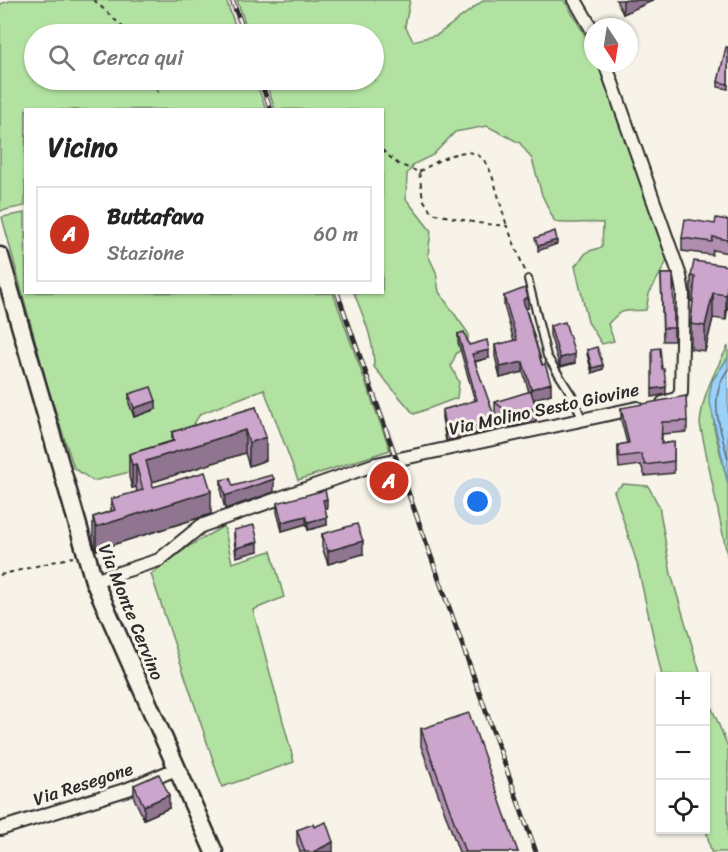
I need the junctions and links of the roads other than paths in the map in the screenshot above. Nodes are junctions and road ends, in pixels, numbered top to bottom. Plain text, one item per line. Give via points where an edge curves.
1 (575, 0) edge
2 (586, 18) edge
3 (608, 72) edge
4 (0, 256) edge
5 (528, 279) road end
6 (582, 419) junction
7 (376, 464) junction
8 (384, 485) dead end
9 (94, 581) junction
10 (176, 769) junction
11 (0, 829) edge
12 (214, 852) edge

1 - 2 street
3 - 6 street, Via Molino Sesto Giovine via 680,276 682,388 671,401
4 - 9 street, Via Monte Cervino
5 - 6 lane via 547,356
6 - 7 street, Via Molino Sesto Giovine
7 - 8 lane
7 - 9 street, Via Molino Sesto Giovine via 201,526 159,560
9 - 10 street, Via Monte Cervino
10 - 11 street, Via Resegone via 128,789
10 - 12 street, Via Monte Cervino

